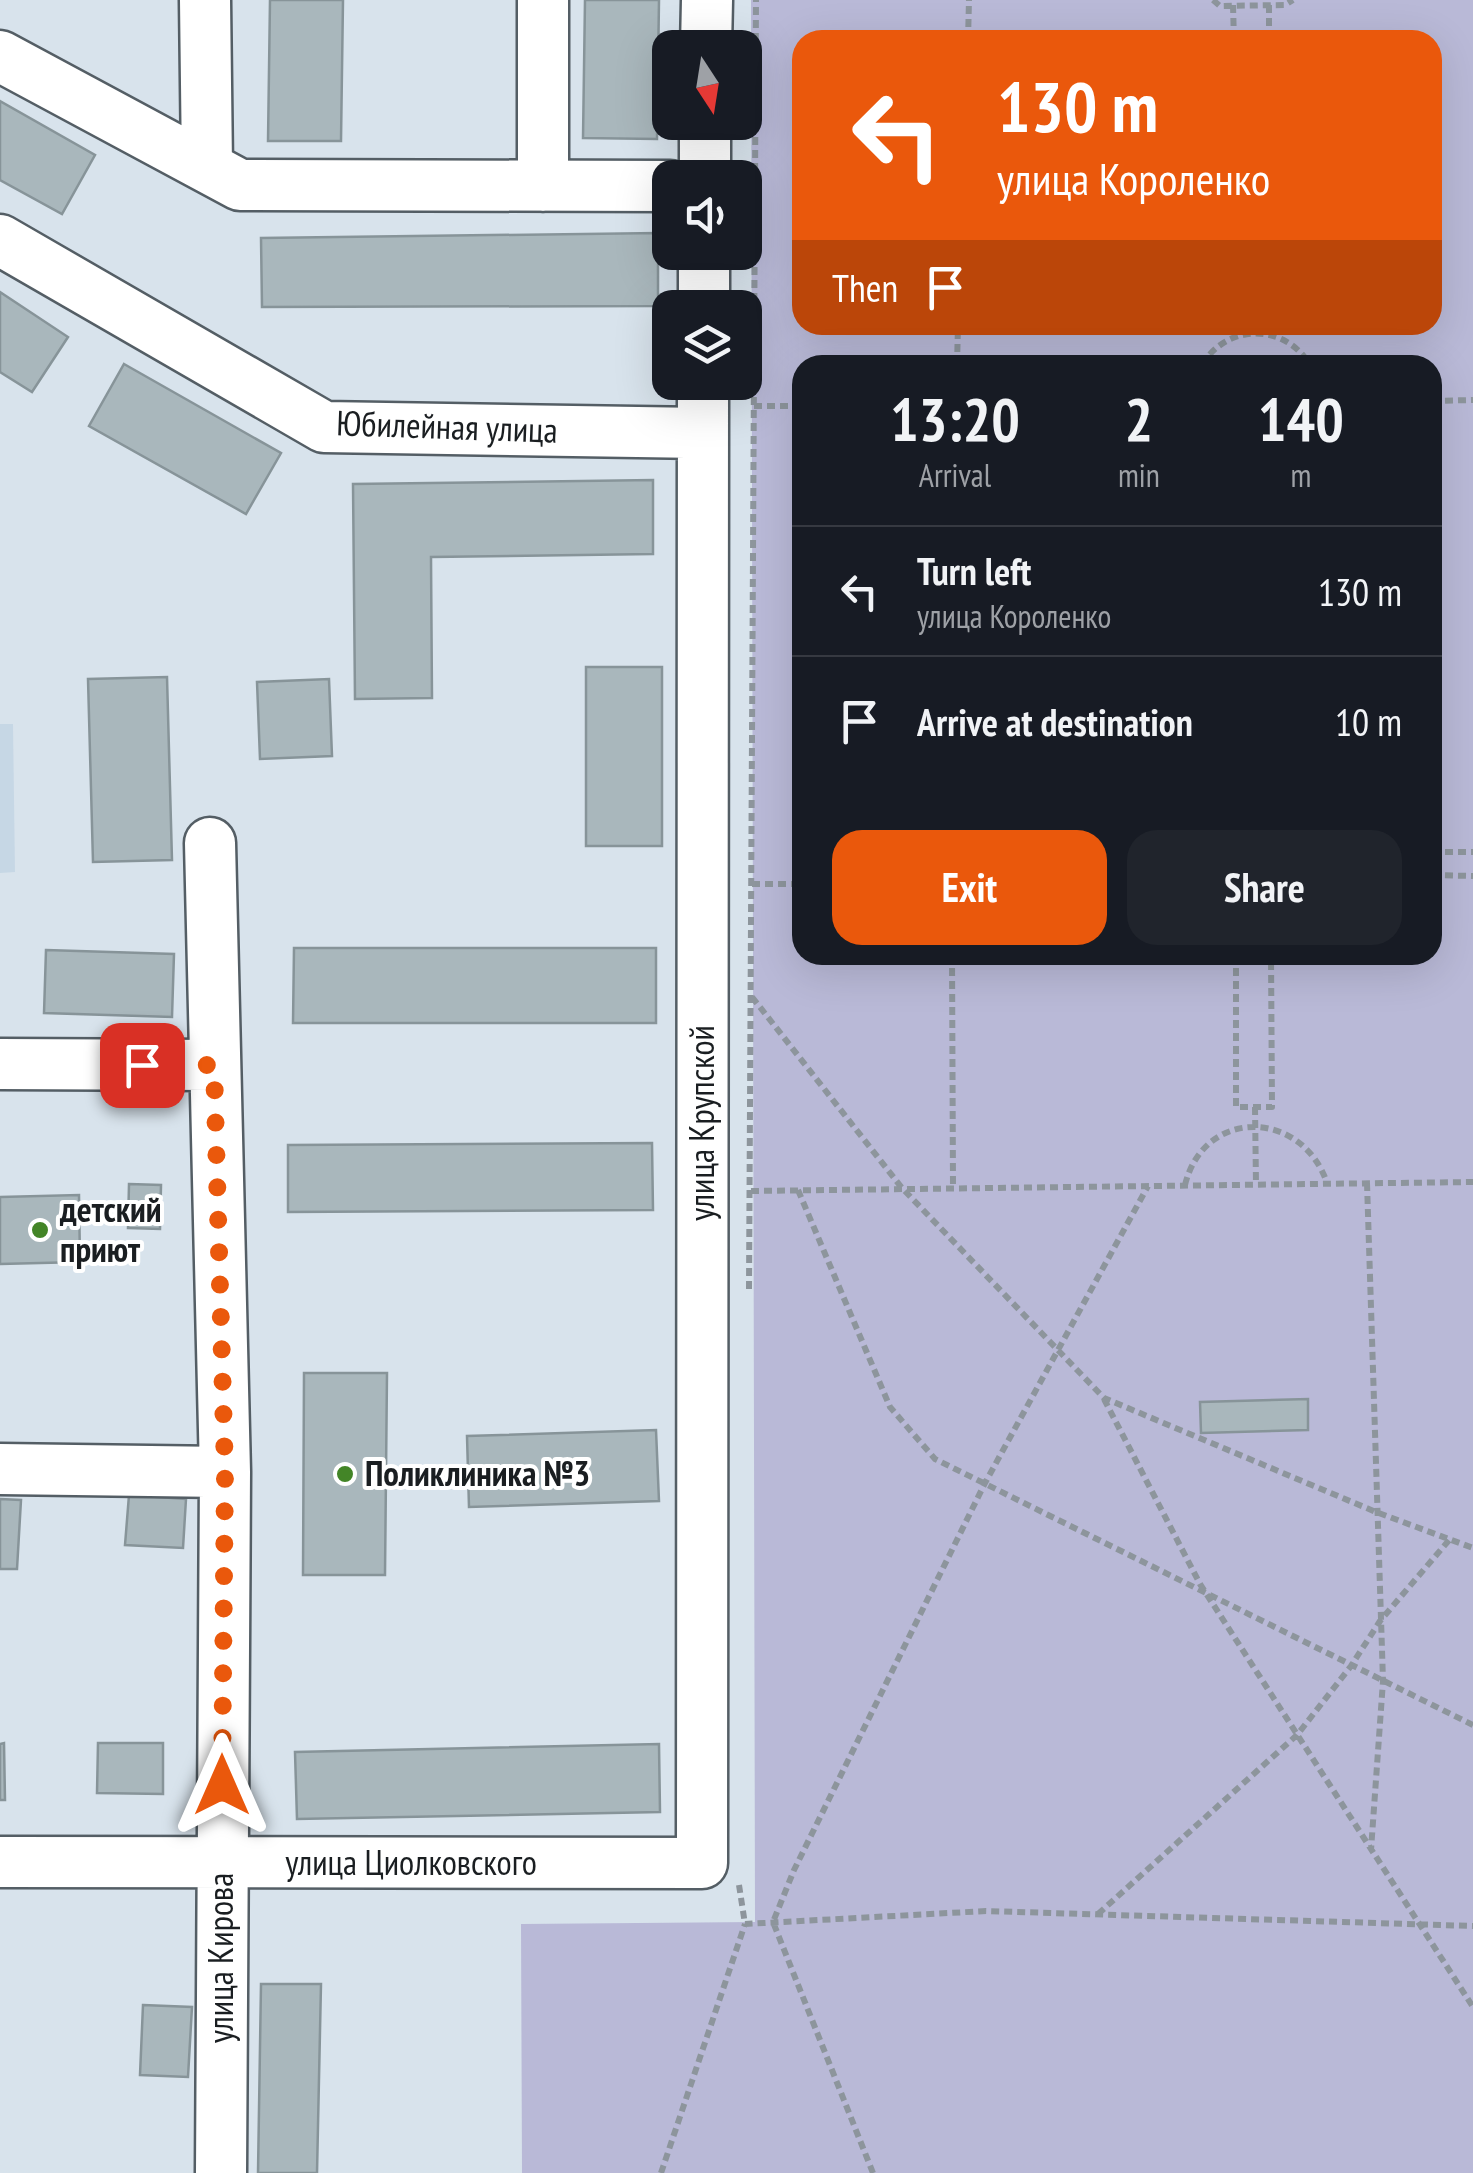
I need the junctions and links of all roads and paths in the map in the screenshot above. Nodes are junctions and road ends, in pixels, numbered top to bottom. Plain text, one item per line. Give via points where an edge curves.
1 (204, 0) edge
2 (543, 0) edge
3 (707, 0) edge
4 (756, 0) edge
5 (969, 0) edge
6 (1212, 0) edge
7 (1293, 0) edge
8 (1268, 5) junction
9 (1233, 6) junction
10 (706, 30) edge
11 (968, 30) edge
12 (1234, 30) edge
13 (1269, 30) edge
14 (0, 56) edge
15 (206, 166) junction
16 (544, 186) junction
17 (652, 186) edge
18 (0, 240) edge
19 (1229, 335) edge
20 (1279, 335) edge
21 (1210, 355) edge
22 (1302, 355) edge
23 (703, 400) edge
24 (1473, 400) edge
25 (1442, 401) edge
26 (754, 406) junction
27 (792, 406) edge
28 (702, 433) junction
29 (210, 842) dead end
30 (1442, 852) edge
31 (1473, 852) edge
32 (1442, 876) edge
33 (1473, 876) edge
34 (752, 884) junction
35 (792, 884) edge
36 (952, 965) edge
37 (1236, 965) edge
38 (1271, 965) edge
39 (752, 996) junction
40 (0, 1064) edge
41 (214, 1065) junction
42 (1255, 1107) junction
43 (1255, 1127) junction
44 (1473, 1182) edge
45 (1326, 1183) junction
46 (1367, 1183) junction
47 (1256, 1184) junction
48 (1185, 1185) junction
49 (1148, 1186) junction
50 (953, 1187) junction
51 (902, 1188) junction
52 (751, 1190) junction
53 (798, 1190) junction
54 (748, 1308) dead end
55 (1058, 1349) junction
56 (1104, 1398) junction
57 (0, 1469) edge
58 (225, 1472) junction
59 (985, 1483) junction
60 (1376, 1512) junction
61 (1450, 1539) junction
62 (1473, 1548) edge
63 (1208, 1596) junction
64 (1380, 1621) junction
65 (1351, 1666) junction
66 (1382, 1681) junction
67 (1473, 1725) edge
68 (1296, 1735) junction
69 (1371, 1851) junction
70 (0, 1862) edge
71 (221, 1863) junction
72 (702, 1863) junction
73 (1098, 1914) junction
74 (772, 1922) junction
75 (745, 1924) junction
76 (1418, 1924) junction
77 (1473, 1926) edge
78 (1473, 2007) edge
79 (222, 2173) edge
80 (661, 2173) edge
81 (873, 2173) edge

1 - 15 street
2 - 16 street
3 - 10 street
4 - 26 path
5 - 11 path
6 - 9 path
7 - 8 path
8 - 9 path
8 - 13 path
9 - 12 path
14 - 15 street
15 - 16 street via 240,186
16 - 17 street
18 - 28 street, Юбилейная улица via 324,426
19 - 21 path
20 - 22 path
23 - 28 street, улица Крупской
24 - 25 path
26 - 27 path
26 - 34 path
28 - 72 street, улица Крупской
29 - 41 street, улица Кирова
30 - 31 path
32 - 33 path
34 - 35 path
34 - 39 path
36 - 50 path
37 - 42 path via 1236,1108
38 - 42 path via 1272,1107
39 - 51 path
39 - 52 path
40 - 41 street
41 - 58 street, улица Кирова
42 - 43 path
43 - 45 path via 1296,1139 1319,1163
43 - 47 path
43 - 48 path via 1223,1134 1205,1147
44 - 46 path
45 - 46 path
45 - 47 path
46 - 60 path
47 - 48 path
48 - 49 path
49 - 50 path
49 - 55 path
50 - 51 path
51 - 53 path
51 - 55 path
52 - 53 path
52 - 54 path
53 - 59 path via 890,1407 935,1458
55 - 56 path
55 - 59 path
56 - 60 path
56 - 63 path
57 - 58 street
58 - 71 street, улица Кирова
59 - 63 path
59 - 74 path
60 - 61 path
60 - 64 path
61 - 62 path
61 - 64 path
63 - 65 path
63 - 68 path
64 - 65 path
64 - 66 path
65 - 66 path
65 - 68 path
66 - 67 path
66 - 69 path
68 - 69 path
68 - 73 path
69 - 76 path
70 - 71 street, улица Циолковского
71 - 72 street, улица Циолковского
71 - 79 street, улица Кирова
72 - 75 path via 735,1859
73 - 74 path via 986,1911
73 - 76 path
74 - 75 path
74 - 81 path
75 - 80 path
76 - 77 path
76 - 78 path

